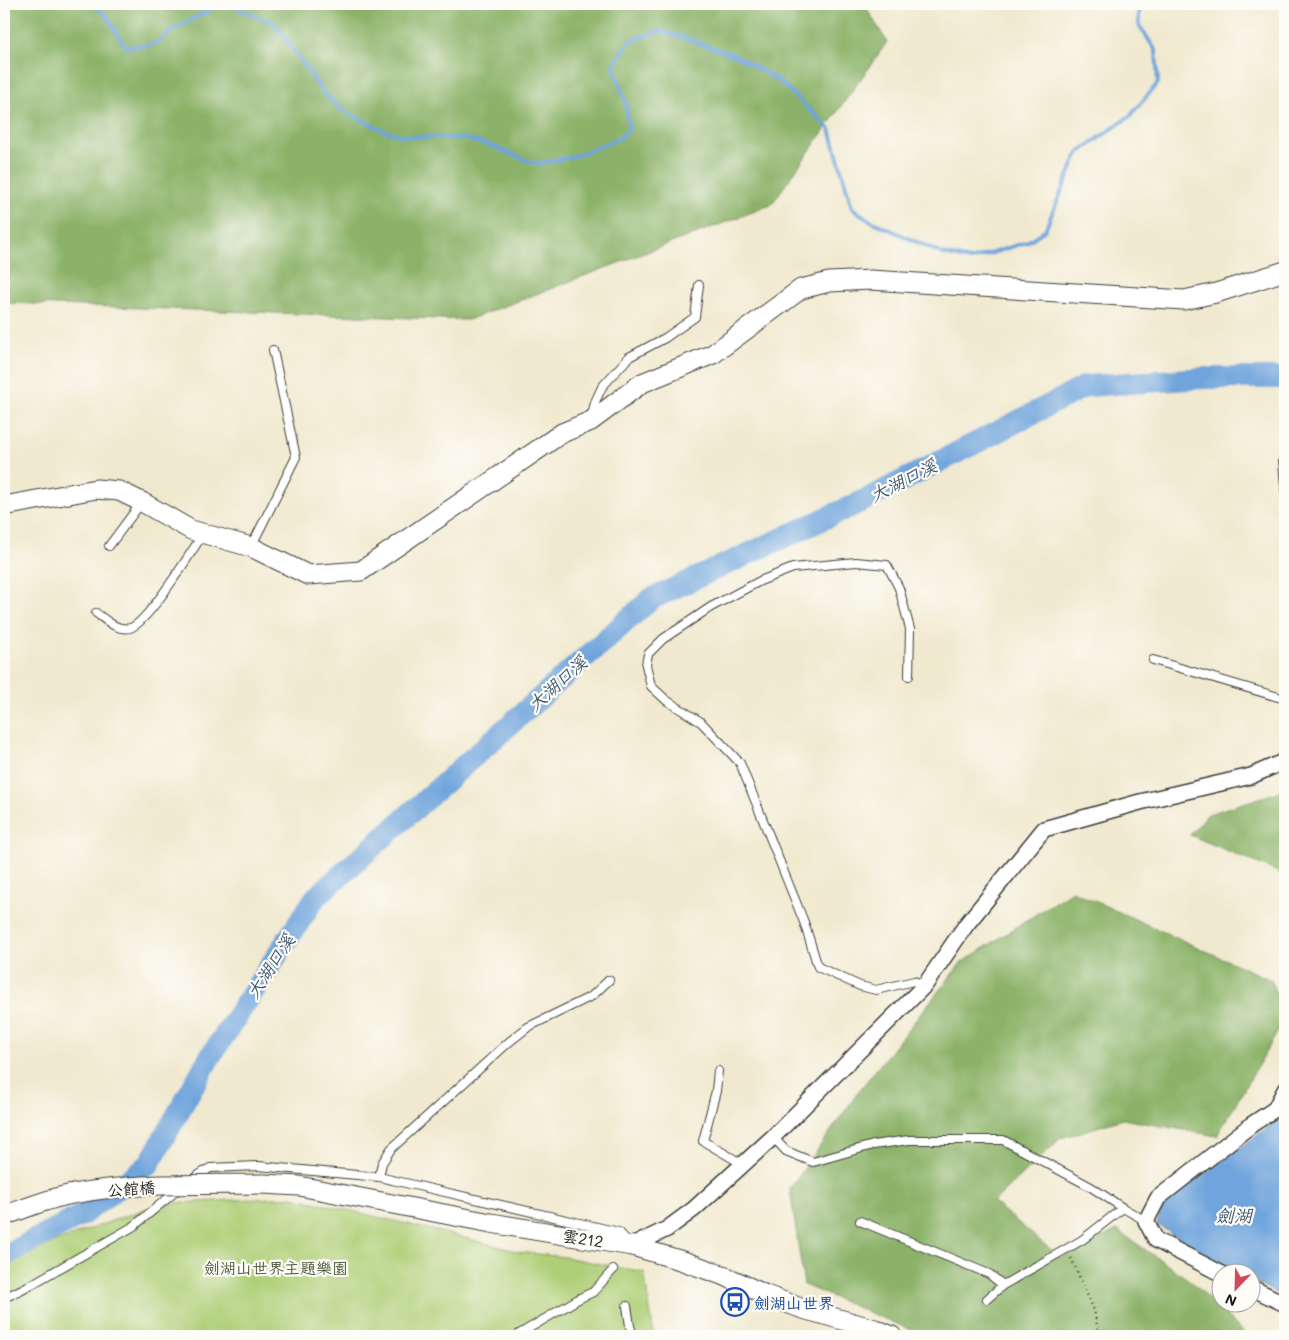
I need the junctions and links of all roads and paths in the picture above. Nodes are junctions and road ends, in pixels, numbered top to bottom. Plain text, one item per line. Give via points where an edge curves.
1 (1285, 271) edge
2 (699, 285) dead end
3 (272, 350) dead end
4 (591, 421) junction
5 (1285, 453) edge
6 (1285, 489) edge
7 (142, 502) junction
8 (4, 506) edge
9 (203, 534) junction
10 (109, 546) dead end
11 (251, 547) junction
12 (96, 613) dead end
13 (1153, 660) dead end
14 (909, 676) dead end
15 (1285, 699) edge
16 (1285, 761) edge
17 (609, 980) dead end
18 (925, 985) junction
19 (718, 1071) dead end
20 (1285, 1090) edge
21 (773, 1137) junction
22 (744, 1165) junction
23 (379, 1177) junction
24 (263, 1184) joint
25 (1123, 1208) junction
26 (4, 1216) edge
27 (1146, 1221) junction
28 (860, 1222) dead end
29 (632, 1246) junction
30 (1067, 1249) junction
31 (1212, 1269) edge
32 (613, 1270) dead end
33 (1002, 1285) junction
34 (1262, 1293) edge
35 (4, 1298) edge
36 (987, 1299) dead end
37 (1285, 1304) edge
38 (627, 1306) dead end
39 (516, 1336) edge
40 (633, 1336) edge
41 (892, 1336) edge
42 (1099, 1336) edge

1 - 4 street via 1184,300 871,280 829,282 801,289 713,354 642,383
2 - 4 lane via 695,317 629,357 602,387
3 - 11 lane via 296,457
4 - 11 street via 562,433 361,571 308,575
5 - 6 lane
7 - 8 street via 119,491 96,489
7 - 9 street
7 - 10 lane
9 - 11 street
9 - 12 lane via 148,614 131,628 118,628
13 - 15 lane
14 - 18 lane via 910,629 899,588 887,565 856,562 793,568 760,580 663,638 648,654 646,665 651,686 666,700 701,722 740,763 804,922 818,968 876,990 914,980
16 - 18 street via 1251,776 1044,828 966,925
17 - 23 lane via 592,996 528,1027 509,1042 391,1150 382,1163
18 - 21 street
19 - 22 lane via 703,1141
20 - 27 street via 1275,1109 1158,1198
21 - 22 street
21 - 25 lane via 786,1151 813,1162 873,1145 909,1140 1002,1140 1091,1187
22 - 29 street via 667,1229
23 - 29 lane via 619,1232
23 - 35 lane via 258,1166 210,1168 166,1198 134,1226
24 - 26 street, 公館橋 / 雲212, bridge via 136,1186 72,1194 42,1201
24 - 29 street, 雲212 / 雲212 via 299,1186
25 - 27 lane
25 - 30 lane
27 - 31 street via 1156,1240
28 - 33 lane via 989,1274
29 - 41 street, 雲212 / 雲212 via 717,1273 803,1309
30 - 33 lane
30 - 42 path via 1094,1310
32 - 39 lane via 593,1292
33 - 36 lane
34 - 37 street
38 - 40 lane

